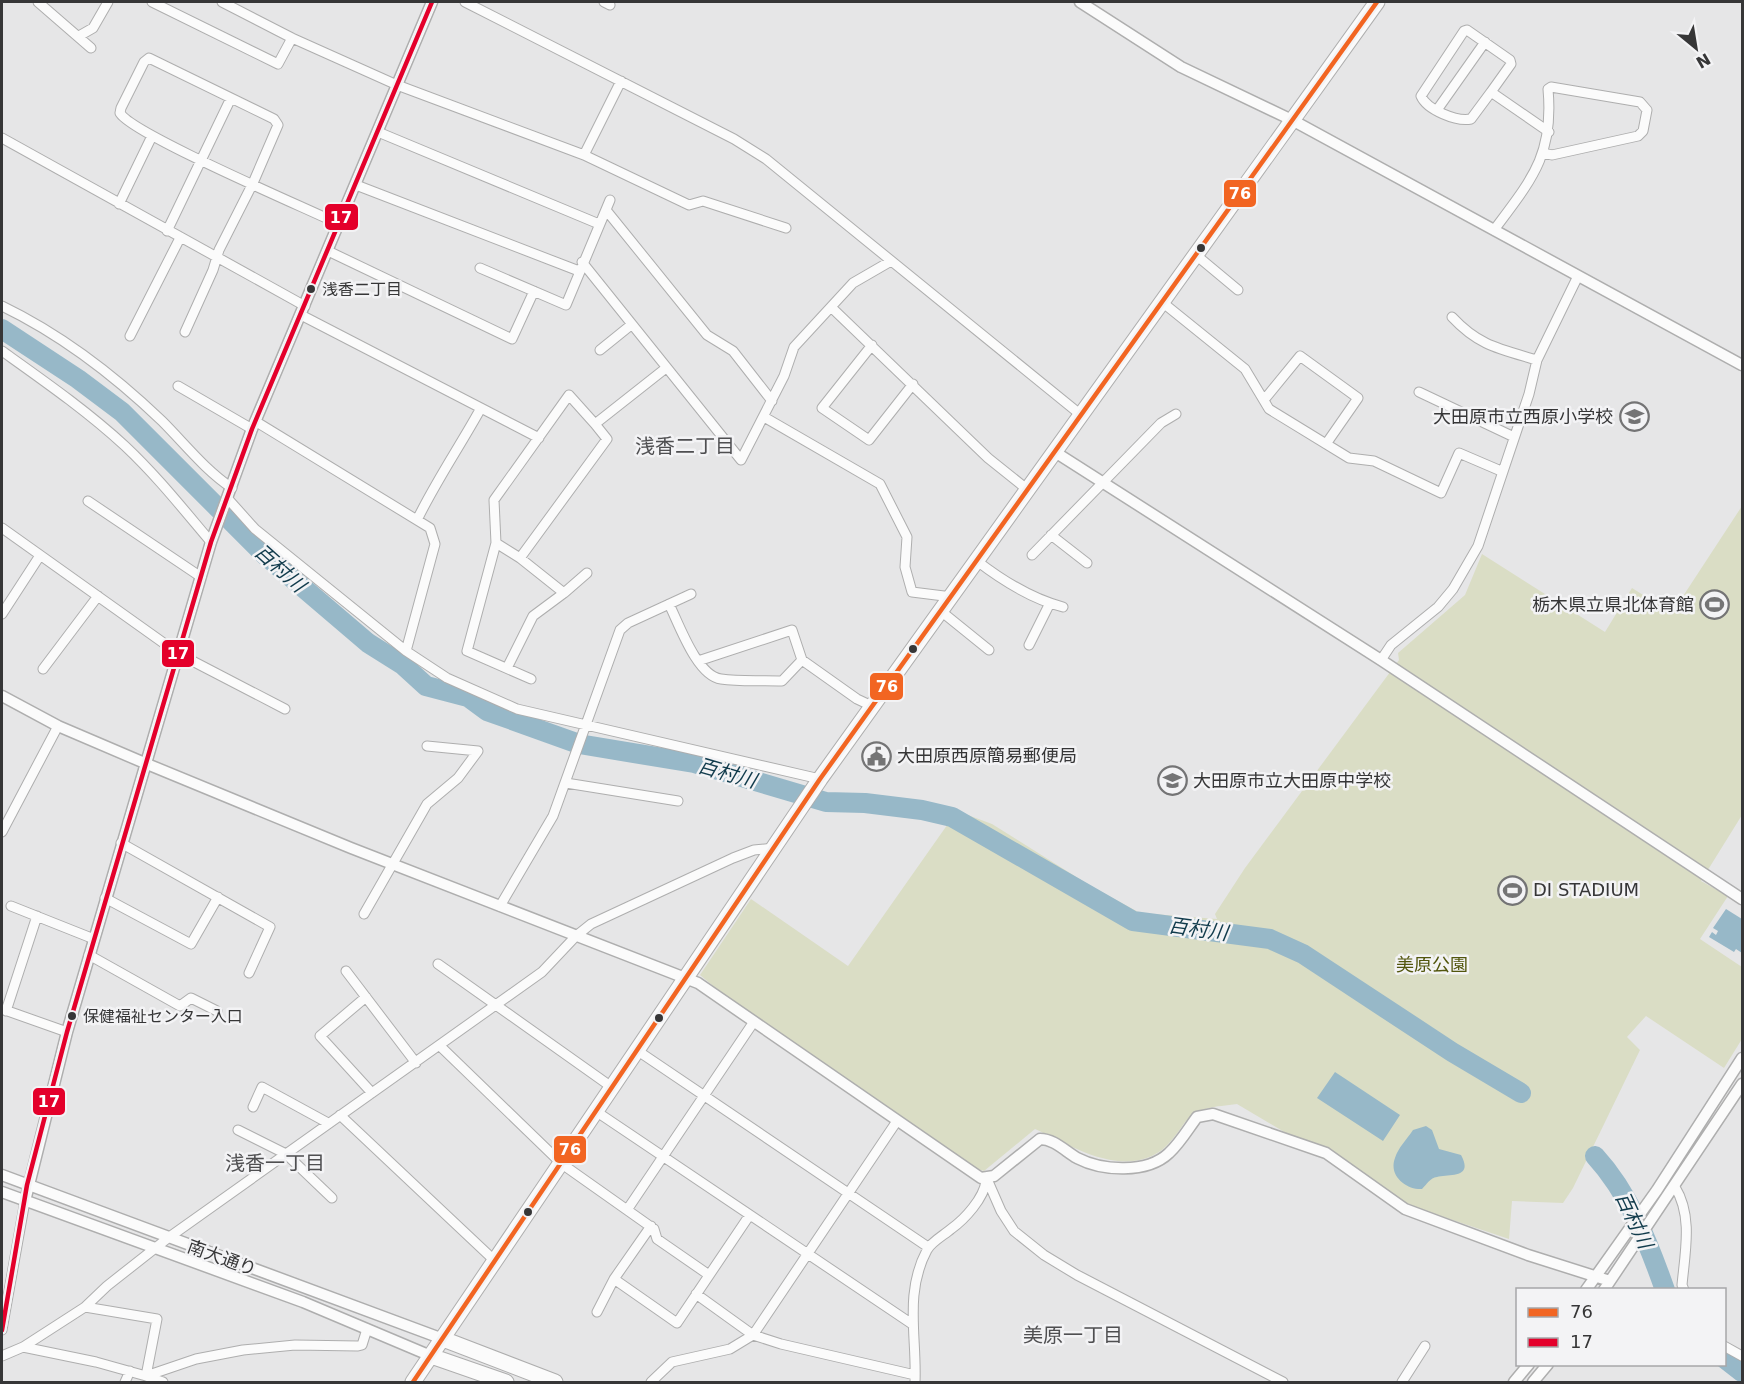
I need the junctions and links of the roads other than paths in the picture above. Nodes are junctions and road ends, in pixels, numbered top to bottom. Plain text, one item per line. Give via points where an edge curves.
1 (38, 2) edge
2 (108, 2) edge
3 (152, 2) edge
4 (222, 2) edge
5 (432, 2) edge
6 (465, 2) edge
7 (1080, 2) edge
8 (1377, 2) edge
9 (79, 36) junction
10 (292, 38) junction
11 (1485, 42) junction
12 (92, 48) dead end
13 (621, 81) junction
14 (397, 85) junction
15 (1491, 92) junction
16 (231, 98) junction
17 (1437, 110) junction
18 (1292, 120) junction
19 (378, 132) junction
20 (1549, 132) junction
21 (152, 136) junction
22 (2, 138) edge
23 (1543, 153) junction
24 (584, 155) junction
25 (203, 160) junction
26 (253, 183) junction
27 (356, 185) junction
28 (610, 200) dead end
29 (119, 204) junction
30 (606, 210) junction
31 (339, 224) junction
32 (599, 224) junction
33 (786, 228) dead end
34 (1494, 230) junction
35 (167, 231) junction
36 (180, 238) junction
37 (328, 251) junction
38 (1196, 255) junction
39 (216, 259) junction
40 (891, 261) junction
41 (580, 267) junction
42 (480, 268) dead end
43 (1578, 276) junction
44 (1238, 290) dead end
45 (534, 291) junction
46 (1162, 302) junction
47 (2, 306) edge
48 (831, 307) junction
49 (303, 310) junction
50 (1452, 317) dead end
51 (631, 325) junction
52 (185, 332) dead end
53 (130, 336) dead end
54 (872, 345) junction
55 (600, 350) dead end
56 (2, 351) edge
57 (1537, 360) junction
58 (1742, 364) edge
59 (666, 368) junction
60 (913, 384) junction
61 (178, 386) dead end
62 (1419, 392) dead end
63 (1264, 400) junction
64 (772, 401) junction
65 (480, 408) junction
66 (1176, 414) dead end
67 (1082, 415) junction
68 (764, 417) junction
69 (596, 424) junction
70 (254, 425) junction
71 (1514, 437) junction
72 (539, 438) junction
73 (1326, 444) junction
74 (1055, 452) junction
75 (1501, 471) junction
76 (1102, 483) junction
77 (1028, 490) junction
78 (228, 497) junction
79 (88, 501) dead end
80 (417, 520) junction
81 (2, 528) edge
82 (1051, 536) junction
83 (211, 542) junction
84 (496, 543) junction
85 (1032, 555) dead end
86 (39, 557) junction
87 (520, 558) junction
88 (977, 561) junction
89 (1087, 563) dead end
90 (587, 573) dead end
91 (201, 577) junction
92 (564, 592) junction
93 (691, 594) dead end
94 (98, 596) junction
95 (952, 597) junction
96 (1050, 603) junction
97 (669, 604) junction
98 (1063, 607) dead end
99 (942, 612) junction
100 (2, 614) edge
101 (1029, 645) dead end
102 (989, 650) dead end
103 (406, 651) junction
104 (178, 654) junction
105 (802, 660) junction
106 (1381, 660) junction
107 (698, 661) junction
108 (507, 668) junction
109 (43, 669) dead end
110 (531, 679) dead end
111 (2, 696) edge
112 (874, 707) junction
113 (285, 709) dead end
114 (58, 726) junction
115 (586, 728) junction
116 (427, 746) dead end
117 (147, 764) junction
118 (566, 783) junction
119 (818, 784) junction
120 (678, 801) dead end
121 (2, 832) edge
122 (121, 843) junction
123 (775, 848) junction
124 (393, 864) junction
125 (218, 897) junction
126 (105, 898) junction
127 (1743, 899) edge
128 (11, 906) dead end
129 (500, 906) junction
130 (364, 914) dead end
131 (37, 916) junction
132 (576, 936) junction
133 (94, 939) junction
134 (89, 955) junction
135 (438, 964) dead end
136 (346, 971) dead end
137 (249, 973) dead end
138 (685, 980) junction
139 (366, 997) junction
140 (496, 1005) junction
141 (4, 1010) edge
142 (217, 1011) dead end
143 (753, 1023) junction
144 (67, 1032) junction
145 (440, 1046) junction
146 (638, 1051) junction
147 (1743, 1058) edge
148 (416, 1063) junction
149 (1743, 1084) edge
150 (613, 1088) junction
151 (372, 1093) junction
152 (705, 1095) junction
153 (253, 1107) dead end
154 (597, 1112) junction
155 (340, 1115) junction
156 (897, 1121) junction
157 (328, 1123) junction
158 (238, 1130) dead end
159 (286, 1154) junction
160 (663, 1156) junction
161 (562, 1164) junction
162 (2, 1175) edge
163 (987, 1179) junction
164 (27, 1185) junction
165 (1675, 1187) junction
166 (2, 1192) edge
167 (849, 1194) junction
168 (332, 1198) dead end
169 (25, 1201) junction
170 (627, 1210) junction
171 (749, 1216) junction
172 (651, 1226) junction
173 (168, 1238) junction
174 (928, 1247) junction
175 (156, 1249) junction
176 (807, 1255) junction
177 (495, 1261) junction
178 (709, 1275) junction
179 (1596, 1276) junction
180 (614, 1279) junction
181 (1607, 1286) edge
182 (1587, 1288) edge
183 (1683, 1288) edge
184 (696, 1294) junction
185 (85, 1307) junction
186 (597, 1312) dead end
187 (912, 1324) junction
188 (2, 1329) edge
189 (368, 1329) junction
190 (753, 1335) junction
191 (443, 1339) junction
192 (1425, 1346) dead end
193 (22, 1347) junction
194 (1726, 1347) edge
195 (2, 1356) edge
196 (431, 1356) junction
197 (1743, 1356) edge
198 (1528, 1366) edge
199 (1547, 1366) edge
200 (130, 1371) junction
201 (146, 1376) junction
202 (915, 1379) edge
203 (125, 1383) edge
204 (163, 1383) edge
205 (413, 1383) edge
206 (506, 1383) edge
207 (555, 1383) edge
208 (651, 1383) edge
209 (1283, 1383) edge
210 (1402, 1383) edge
211 (1514, 1383) edge
212 (1533, 1383) edge

1 - 9 street
2 - 9 street via 93,28
3 - 10 street via 278,64
4 - 10 street
5 - 14 street
6 - 13 street
7 - 18 street via 1181,67
8 - 18 highway
9 - 12 street
10 - 14 street
11 - 15 street via 1510,60
11 - 17 street
11 - 17 street via 1464,31 1421,96
13 - 24 street
13 - 40 street via 746,145
14 - 19 street
14 - 24 street
15 - 17 street via 1471,119
15 - 20 street
16 - 21 street via 149,58 120,114
16 - 25 street
16 - 26 street via 274,119 278,125
18 - 34 street
18 - 38 highway
19 - 27 street
19 - 32 street
20 - 23 street
20 - 23 street via 1551,87 1641,102 1647,110 1643,131 1638,136 1552,155
21 - 25 street
21 - 29 street
22 - 29 street
23 - 34 street via 1527,186
24 - 33 street via 688,205 703,201
25 - 26 street
25 - 35 street
26 - 31 street
26 - 39 street
27 - 31 street
27 - 41 street
28 - 30 street
29 - 35 street
30 - 32 street
30 - 64 street via 707,335 733,351
31 - 37 street
32 - 41 street
34 - 43 street
35 - 36 street
36 - 39 street
36 - 53 street
37 - 45 street via 512,339
37 - 49 street
38 - 44 street
38 - 46 highway
39 - 49 street
39 - 52 street
40 - 48 street via 853,283
40 - 67 street
41 - 45 street via 566,305
41 - 51 street
42 - 45 street
43 - 57 street
43 - 58 street
46 - 63 street via 1245,369
46 - 67 highway
47 - 78 street via 101,369 218,478
48 - 54 street
48 - 64 street via 794,347
49 - 65 street
49 - 70 street
50 - 57 street via 1470,336
51 - 55 street
51 - 59 street
54 - 60 street
54 - 60 street via 822,408 869,440
56 - 83 street via 125,446
57 - 71 street
59 - 68 street via 741,460
59 - 69 street
60 - 77 street via 988,458
61 - 70 street
62 - 71 street
63 - 73 street via 1269,409
63 - 73 street via 1300,356 1358,398
64 - 68 street
65 - 72 street
65 - 80 street via 457,452 438,476
66 - 76 street via 1161,423
67 - 74 highway
68 - 95 street via 880,484 907,537 905,567 912,592
69 - 72 street via 569,395
69 - 87 street via 607,439
70 - 78 street
70 - 80 street
71 - 75 street
72 - 84 street via 494,500
73 - 75 street via 1349,458 1374,461 1441,493 1459,453
74 - 76 street
74 - 77 highway
75 - 106 street via 1478,546 1454,589 1391,645
76 - 82 street
76 - 106 street
77 - 88 highway
78 - 83 street
78 - 103 street via 255,529
79 - 91 street
80 - 103 street via 430,528 435,544
81 - 86 street
82 - 85 street
82 - 89 street
83 - 91 street
84 - 87 street
84 - 108 street via 467,651
86 - 94 street
86 - 100 street
87 - 92 street
88 - 95 highway
88 - 96 street via 1004,581
90 - 92 street
91 - 104 street
92 - 108 street via 533,616
93 - 97 street
94 - 104 street
94 - 109 street
95 - 99 highway
96 - 98 street
96 - 101 street
97 - 107 street
97 - 115 street via 620,630
99 - 102 street
99 - 112 highway
103 - 115 street via 447,678 517,709
104 - 113 street
104 - 117 street
105 - 107 street via 782,681 719,679 706,672
105 - 107 street via 792,630
105 - 112 street
106 - 127 street
108 - 110 street
111 - 114 street
112 - 119 highway
114 - 117 street
114 - 121 street
115 - 118 street
115 - 119 street
116 - 124 street via 478,751 458,778 427,804
117 - 122 street
117 - 124 street
118 - 120 street
118 - 129 street via 553,816
119 - 123 highway
122 - 125 street
122 - 126 street
123 - 132 street via 754,850 676,884 606,915
123 - 138 highway
124 - 129 street
124 - 130 street
125 - 126 street via 191,944
125 - 137 street via 270,927
126 - 133 street
128 - 131 street
129 - 132 street
131 - 133 street
131 - 141 street
132 - 138 street
132 - 140 street via 542,972
133 - 134 street
134 - 142 street via 180,1006 191,998
134 - 144 street
135 - 140 street
136 - 139 street
138 - 143 street via 698,983
138 - 146 highway
139 - 148 street
139 - 151 street via 320,1036
140 - 145 street
140 - 150 street
141 - 144 street
143 - 152 street
143 - 156 street
144 - 164 street
145 - 148 street
145 - 161 street
146 - 150 highway
146 - 152 street
147 - 179 street
148 - 151 street
149 - 165 street
150 - 154 highway
151 - 155 street
152 - 160 street
152 - 167 street
153 - 157 street via 262,1087
154 - 160 street
154 - 161 highway
155 - 157 street
155 - 177 street
156 - 163 street
156 - 167 street
157 - 159 street
158 - 159 street
159 - 168 street
159 - 173 street
160 - 170 street
160 - 171 street
161 - 170 street
161 - 177 highway
162 - 164 street, 南大通り
163 - 174 street via 985,1191 955,1226
163 - 179 street via 1041,1138 1095,1164 1149,1164 1170,1153 1197,1117 1214,1114 1326,1152 1377,1191 1414,1212
163 - 209 street via 1000,1211 1014,1231 1044,1255
164 - 169 street
164 - 173 street, 南大通り
165 - 181 street
165 - 183 street via 1683,1200 1685,1215
166 - 169 street, 南大通り
167 - 174 street
167 - 176 street
169 - 175 street, 南大通り
169 - 188 street
170 - 172 street
171 - 176 street
171 - 178 street
172 - 178 street via 657,1239
172 - 180 street
173 - 175 street
173 - 191 street, 南大通り
174 - 187 street via 914,1284
175 - 185 street
175 - 189 street, 南大通り
176 - 187 street
176 - 190 street
177 - 191 highway
178 - 184 street
179 - 181 street
179 - 182 street
180 - 184 street via 677,1323
180 - 186 street
184 - 190 street
185 - 193 street
185 - 201 street via 157,1319
187 - 202 street
189 - 196 street, 南大通り
189 - 201 street via 358,1346 295,1345 243,1350 196,1359
190 - 202 street
190 - 208 street via 730,1349 672,1362
191 - 196 highway
191 - 207 highway
192 - 210 street
193 - 195 street
193 - 200 street
194 - 197 street
196 - 205 highway
196 - 206 highway
198 - 211 street
199 - 212 street
200 - 201 street
200 - 203 street
201 - 204 street

